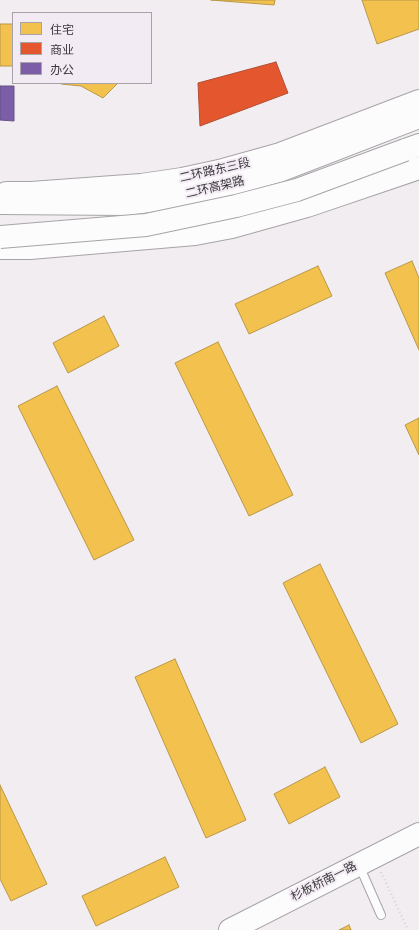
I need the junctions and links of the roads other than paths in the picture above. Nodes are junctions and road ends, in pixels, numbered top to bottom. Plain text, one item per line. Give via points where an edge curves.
1 (419, 101) edge
2 (419, 117) edge
3 (419, 120) edge
4 (397, 126) junction
5 (414, 145) edge
6 (419, 168) edge
7 (0, 193) edge
8 (0, 203) edge
9 (0, 237) edge
10 (0, 248) edge
11 (419, 834) edge
12 (366, 860) junction
13 (381, 915) dead end
14 (230, 930) edge

1 - 7 main road, 二环路东三段 via 280,154 182,179 141,185
2 - 4 main road, 二环高架路
3 - 4 lane
4 - 8 main road, 二环高架路 via 279,171 170,198 127,204
5 - 9 main road, 二环高架路, bridge via 297,190 228,208 146,225
6 - 10 main road via 307,206 232,227 156,238
11 - 12 main road, 杉板桥南一路
12 - 13 lane
12 - 14 main road, 杉板桥南一路

